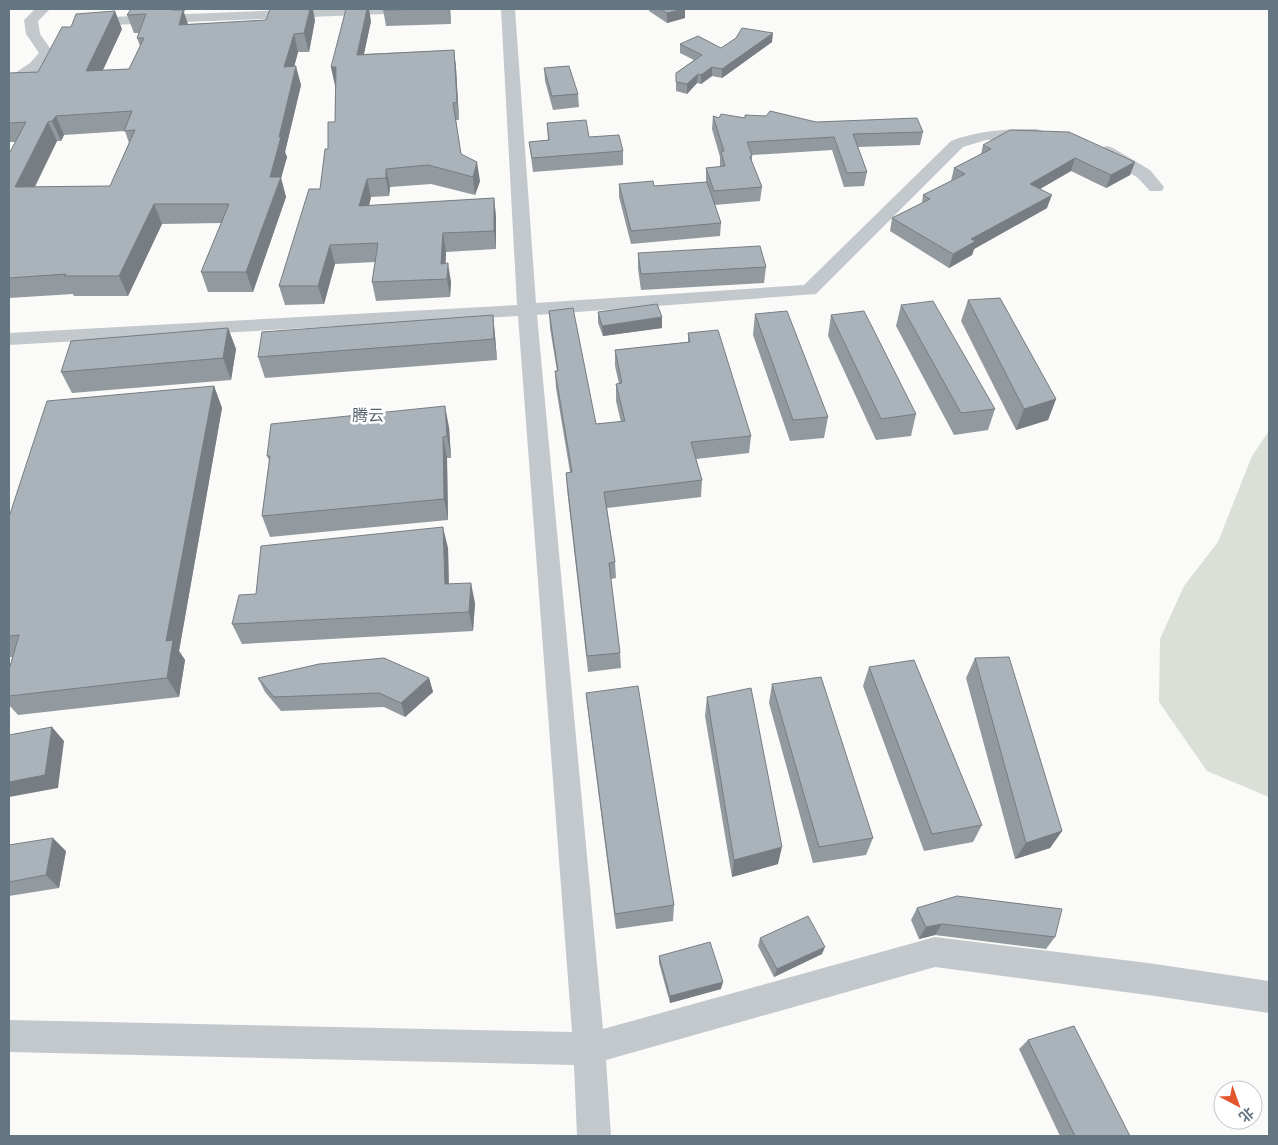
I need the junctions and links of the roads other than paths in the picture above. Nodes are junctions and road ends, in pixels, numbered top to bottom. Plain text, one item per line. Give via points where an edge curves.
1 (43, 9) edge
2 (409, 9) edge
3 (508, 9) edge
4 (83, 22) edge
5 (9, 83) edge
6 (1057, 135) edge
7 (1092, 143) edge
8 (1156, 187) dead end
9 (527, 310) junction
10 (9, 339) edge
11 (1269, 997) edge
12 (9, 1036) edge
13 (589, 1049) junction
14 (594, 1136) edge

1 - 5 street via 31,20 33,34 47,54
2 - 4 street
3 - 9 street
6 - 9 street via 998,134 974,137 957,144 810,290
7 - 8 street via 1144,174
9 - 10 street
9 - 13 street
11 - 13 street via 935,952
12 - 13 street
13 - 14 street

